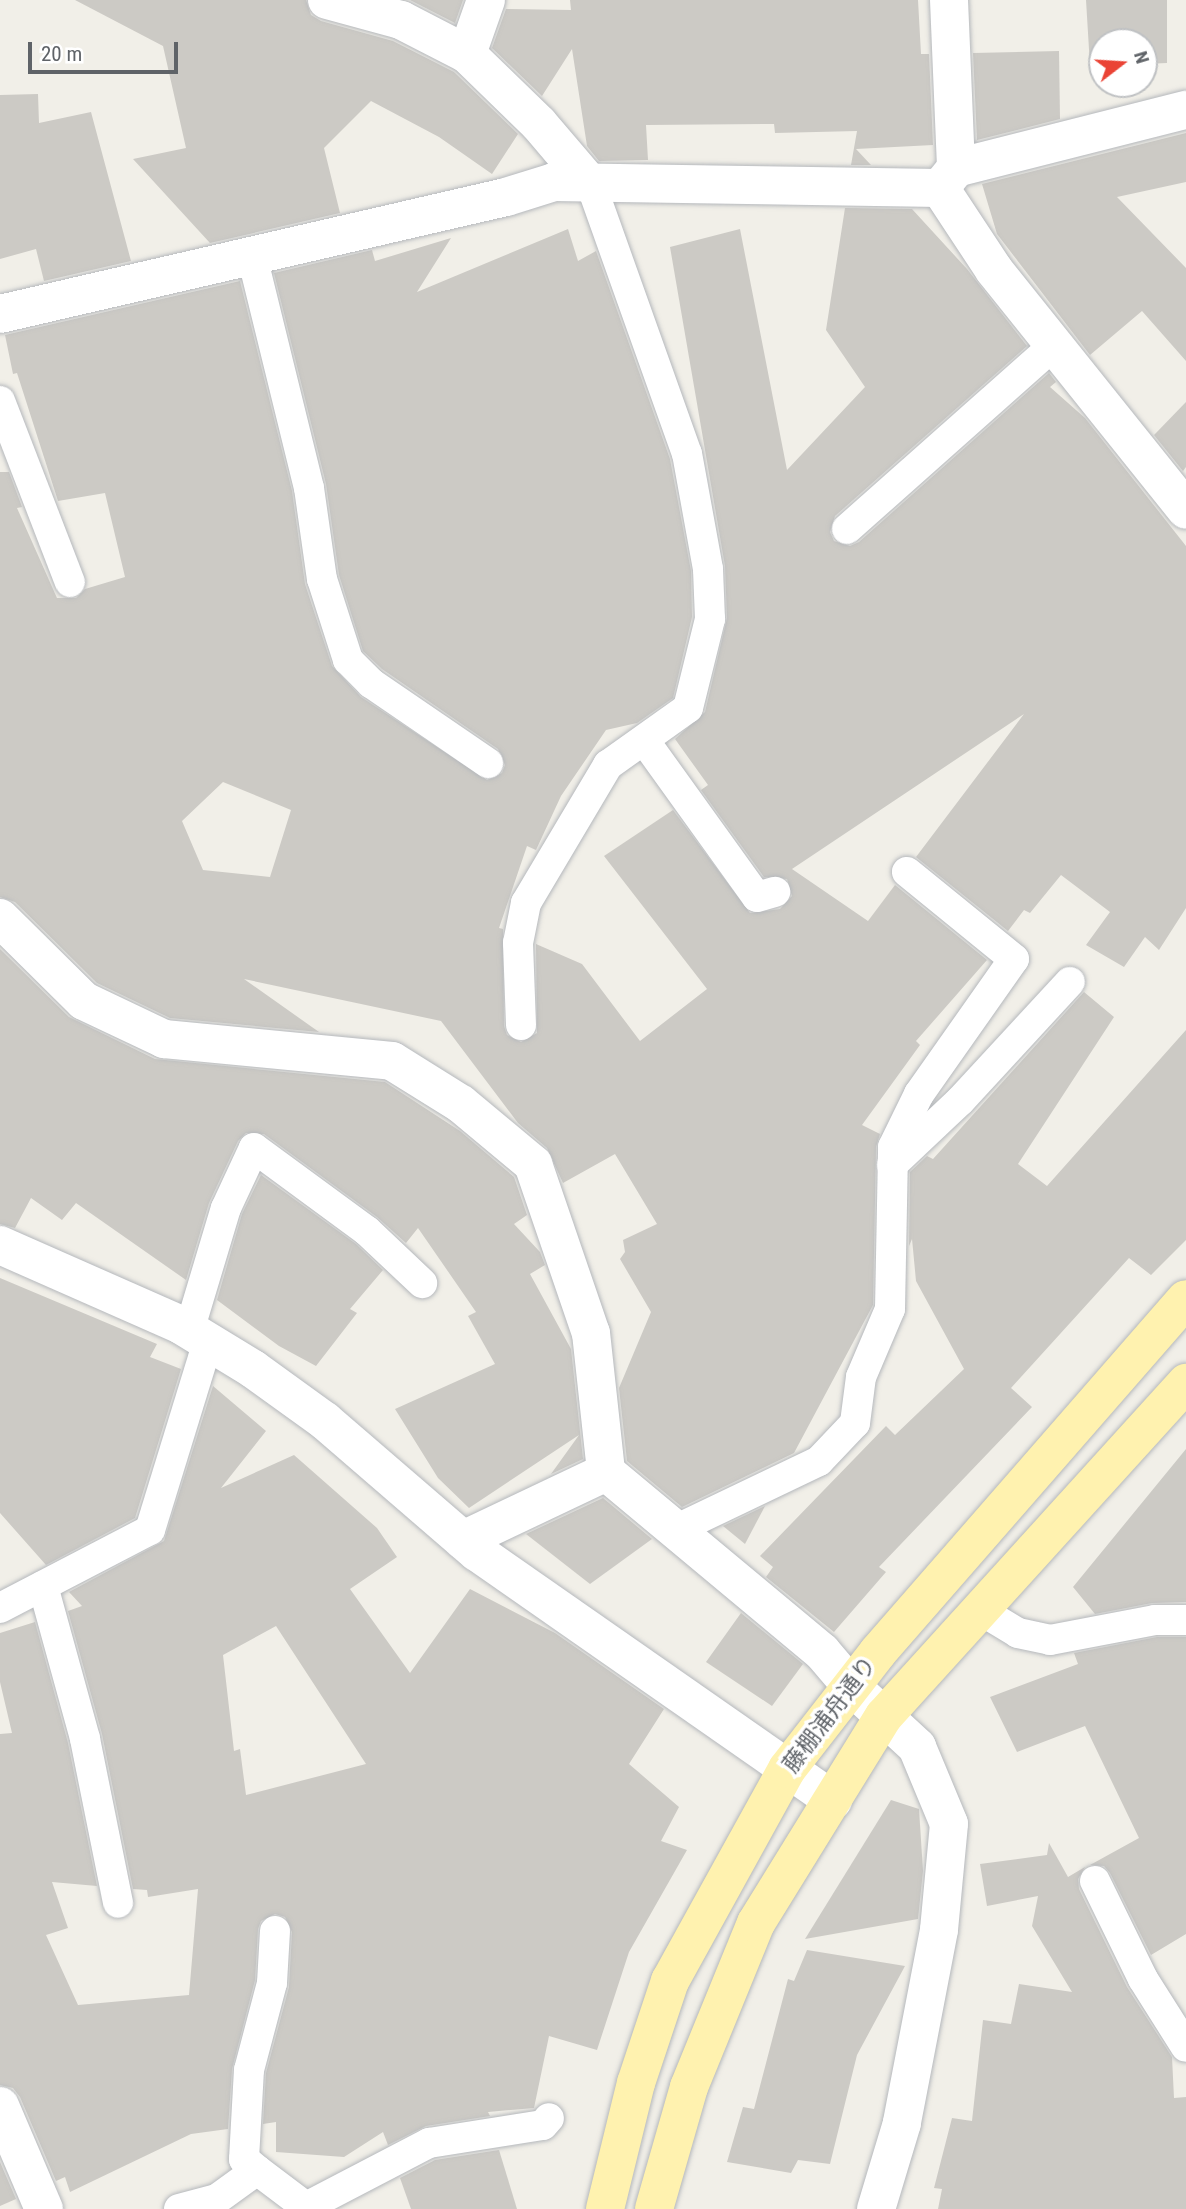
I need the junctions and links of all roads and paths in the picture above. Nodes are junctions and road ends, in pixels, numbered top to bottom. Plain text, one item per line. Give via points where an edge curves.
1 (327, 0) edge
2 (486, 0) edge
3 (949, 0) edge
4 (467, 54) junction
5 (1186, 110) edge
6 (948, 178) junction
7 (591, 185) junction
8 (252, 256) junction
9 (0, 314) edge
10 (1054, 345) junction
11 (0, 401) edge
12 (1186, 510) edge
13 (847, 529) dead end
14 (70, 582) dead end
15 (644, 740) junction
16 (488, 763) dead end
17 (907, 872) dead end
18 (775, 892) dead end
19 (0, 918) edge
20 (1070, 982) dead end
21 (521, 1024) dead end
22 (891, 1165) junction
23 (0, 1245) edge
24 (422, 1283) dead end
25 (1186, 1299) edge
26 (199, 1336) junction
27 (1186, 1382) edge
28 (606, 1472) junction
29 (677, 1529) junction
30 (463, 1539) junction
31 (43, 1586) junction
32 (0, 1608) edge
33 (979, 1610) junction
34 (1186, 1620) edge
35 (851, 1686) junction
36 (884, 1716) junction
37 (787, 1769) junction
38 (833, 1800) junction
39 (1095, 1881) dead end
40 (118, 1903) dead end
41 (275, 1931) dead end
42 (1186, 2047) edge
43 (0, 2106) edge
44 (549, 2118) dead end
45 (257, 2170) junction
46 (44, 2209) edge
47 (179, 2209) edge
48 (605, 2209) edge
49 (654, 2209) edge
50 (876, 2209) edge

1 - 4 street via 401,20
2 - 4 street
3 - 6 street
4 - 7 street via 539,124
5 - 6 street
6 - 7 street
6 - 10 street via 994,270
7 - 8 street via 554,182
7 - 15 lane via 687,454 708,569 710,618 688,708
8 - 9 street
8 - 16 lane via 309,488 322,579 348,660 370,683
10 - 12 street
10 - 13 lane
11 - 14 lane
15 - 18 lane via 757,897
15 - 21 lane via 608,765 526,903 518,943
17 - 22 lane via 1014,959 919,1094 893,1147
19 - 28 street via 84,1001 164,1039 392,1061 534,1154 591,1333
20 - 22 lane via 960,1101
22 - 29 lane via 890,1310 861,1377 855,1423 819,1461
23 - 26 street
24 - 26 lane via 367,1231 254,1148 226,1208
25 - 35 main road, 藤棚浦舟通り
26 - 30 street via 325,1421
26 - 31 lane via 150,1530
27 - 33 main road, 藤棚浦舟通り
28 - 29 street
28 - 30 street
29 - 35 street via 822,1652
30 - 37 street
31 - 32 lane
31 - 40 lane via 85,1739
33 - 34 lane via 1018,1633 1050,1640 1155,1620
33 - 36 main road, 藤棚浦舟通り
35 - 36 street
35 - 37 main road, 藤棚浦舟通り
36 - 38 main road, 藤棚浦舟通り
36 - 50 street via 917,1747 949,1824 939,1930 902,2123
37 - 38 street
37 - 48 main road, 藤棚浦舟通り via 670,1981 636,2083
38 - 49 main road, 藤棚浦舟通り via 756,1923 720,2003 689,2087
39 - 42 lane via 1143,1979
41 - 45 lane via 272,1983 249,2070 244,2159
43 - 46 street
44 - 45 lane via 543,2125 429,2143 306,2207
45 - 47 lane via 217,2199

